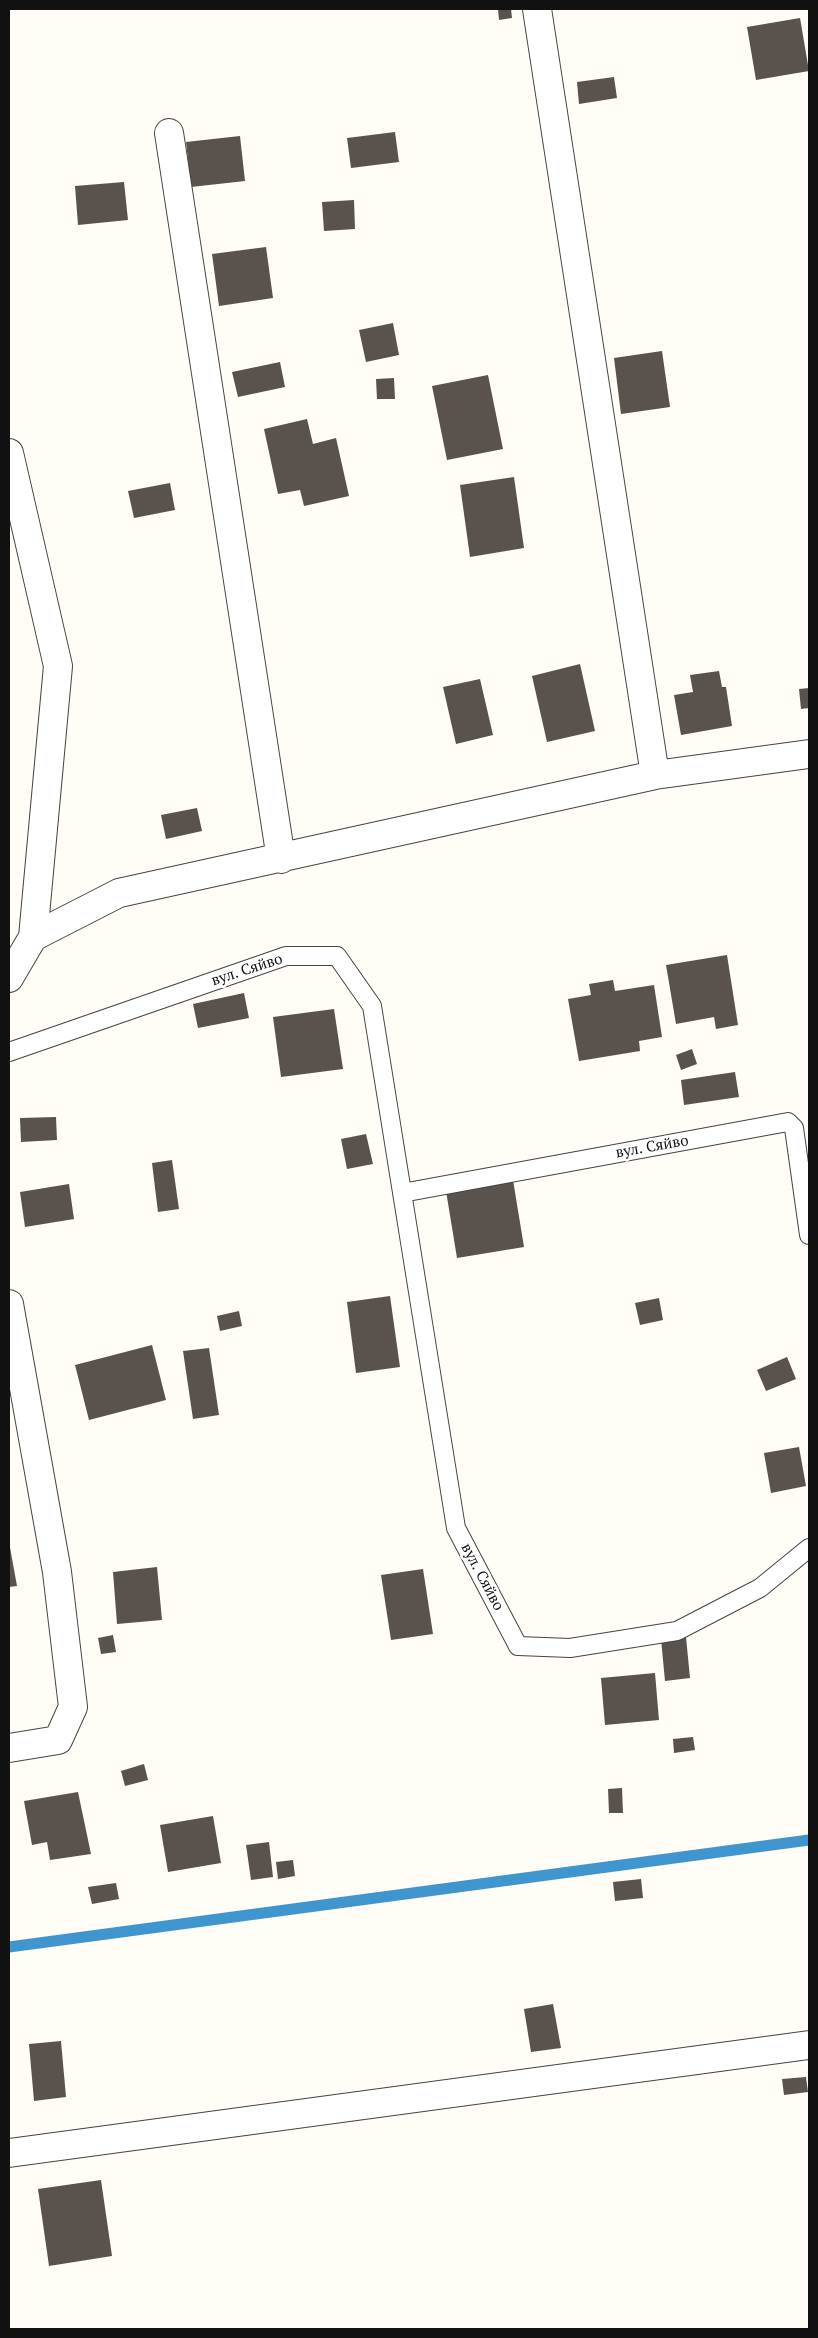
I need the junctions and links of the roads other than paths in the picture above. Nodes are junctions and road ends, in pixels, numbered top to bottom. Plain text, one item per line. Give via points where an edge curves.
1 (537, 9) edge
2 (169, 132) dead end
3 (9, 453) edge
4 (19, 540) edge
5 (809, 754) edge
6 (655, 775) junction
7 (281, 858) junction
8 (33, 937) junction
9 (9, 978) edge
10 (9, 1052) edge
11 (402, 1193) junction
12 (809, 1235) edge
13 (9, 1304) edge
14 (809, 1548) edge
15 (9, 1748) edge
16 (809, 2045) edge
17 (9, 2154) edge

1 - 6 street
2 - 7 street
3 - 4 street
4 - 8 street via 58,666
5 - 6 street
6 - 7 street
7 - 8 street via 119,893
8 - 9 street
10 - 11 lane, вул. Сяйво via 286,956 337,956 372,1006
11 - 12 lane, вул. Сяйво via 788,1122 794,1128
11 - 14 lane, вул. Сяйво via 456,1528 518,1646 570,1648 677,1631 760,1588
13 - 15 street via 57,1572 73,1707 58,1740
16 - 17 street

